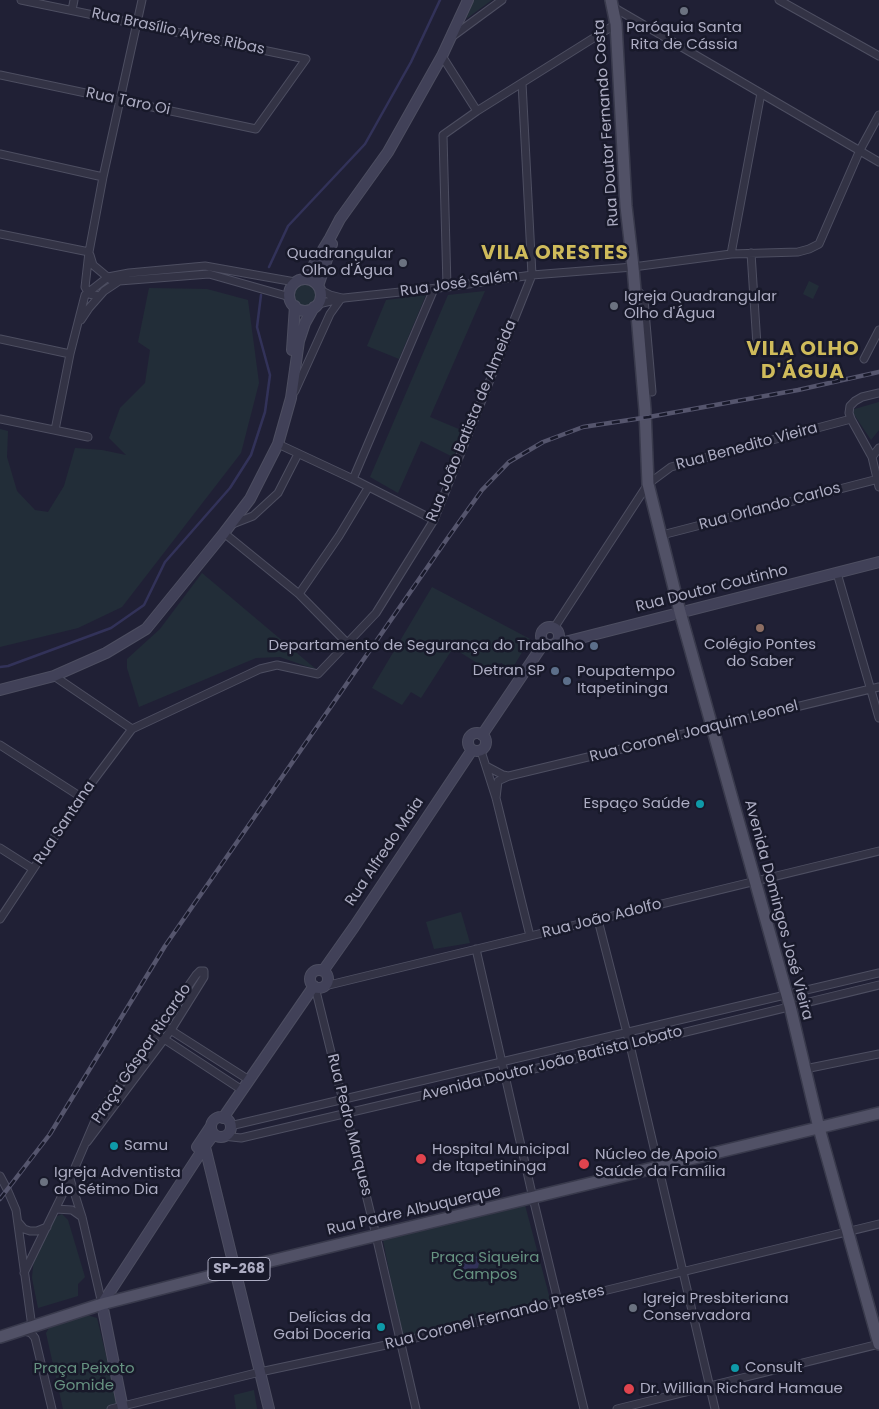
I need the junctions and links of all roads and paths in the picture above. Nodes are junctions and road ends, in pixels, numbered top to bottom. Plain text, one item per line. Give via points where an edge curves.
1 (21, 0) edge
2 (74, 0) edge
3 (142, 0) edge
4 (468, 0) edge
5 (502, 0) edge
6 (779, 0) edge
7 (612, 4) edge
8 (72, 10) junction
9 (137, 23) junction
10 (616, 24) junction
11 (450, 38) junction
12 (442, 56) junction
13 (879, 56) edge
14 (0, 75) edge
15 (522, 83) junction
16 (761, 93) junction
17 (120, 100) junction
18 (477, 111) junction
19 (879, 115) edge
20 (256, 129) joint
21 (860, 150) junction
22 (0, 154) edge
23 (879, 162) edge
24 (103, 177) junction
25 (340, 219) junction
26 (0, 234) edge
27 (89, 252) junction
28 (751, 253) junction
29 (731, 254) junction
30 (633, 267) junction
31 (532, 274) junction
32 (108, 277) junction
33 (300, 281) junction
34 (111, 286) junction
35 (447, 287) junction
36 (319, 288) junction
37 (434, 289) junction
38 (635, 289) junction
39 (87, 292) junction
40 (102, 294) junction
41 (342, 299) junction
42 (292, 302) junction
43 (316, 306) junction
44 (77, 326) junction
45 (879, 330) edge
46 (0, 339) edge
47 (757, 345) dead end
48 (70, 354) junction
49 (864, 359) dead end
50 (652, 392) dead end
51 (879, 393) edge
52 (290, 401) junction
53 (0, 419) edge
54 (851, 419) junction
55 (55, 430) junction
56 (88, 437) dead end
57 (278, 444) junction
58 (879, 448) edge
59 (298, 454) junction
60 (872, 457) junction
61 (353, 480) junction
62 (878, 483) edge
63 (648, 484) junction
64 (368, 488) junction
65 (434, 520) junction
66 (227, 529) junction
67 (662, 535) junction
68 (879, 562) edge
69 (837, 572) junction
70 (299, 594) junction
71 (680, 612) junction
72 (554, 628) junction
73 (347, 643) junction
74 (548, 644) junction
75 (54, 676) junction
76 (879, 687) edge
77 (871, 689) junction
78 (0, 690) edge
79 (879, 718) edge
80 (712, 727) junction
81 (132, 729) junction
82 (482, 735) junction
83 (0, 745) edge
84 (476, 750) junction
85 (486, 766) junction
86 (509, 776) junction
87 (81, 797) junction
88 (496, 798) junction
89 (0, 848) edge
90 (879, 851) edge
91 (33, 869) junction
92 (755, 881) junction
93 (0, 919) edge
94 (598, 920) junction
95 (530, 936) junction
96 (476, 949) junction
97 (323, 971) junction
98 (879, 973) edge
99 (879, 985) edge
100 (318, 986) junction
101 (786, 994) junction
102 (790, 1006) junction
103 (161, 1024) junction
104 (171, 1030) junction
105 (626, 1032) junction
106 (155, 1033) junction
107 (165, 1039) junction
108 (630, 1045) junction
109 (879, 1054) edge
110 (502, 1062) junction
111 (805, 1070) junction
112 (505, 1076) junction
113 (249, 1080) junction
114 (242, 1090) junction
115 (342, 1099) junction
116 (346, 1113) junction
117 (879, 1113) edge
118 (227, 1122) junction
119 (819, 1128) junction
120 (216, 1132) junction
121 (87, 1142) junction
122 (204, 1142) junction
123 (659, 1167) junction
124 (0, 1176) edge
125 (70, 1180) junction
126 (528, 1200) junction
127 (56, 1209) junction
128 (82, 1217) junction
129 (18, 1222) junction
130 (879, 1224) edge
131 (47, 1227) junction
132 (847, 1231) junction
133 (376, 1235) junction
134 (234, 1270) junction
135 (683, 1272) junction
136 (24, 1273) junction
137 (558, 1302) junction
138 (102, 1304) junction
139 (34, 1333) junction
140 (0, 1337) edge
141 (400, 1342) junction
142 (879, 1344) edge
143 (260, 1372) junction
144 (709, 1386) junction
145 (123, 1408) edge
146 (52, 1409) edge
147 (111, 1409) edge
148 (269, 1409) edge
149 (416, 1409) edge
150 (584, 1409) edge
151 (617, 1409) edge
152 (715, 1409) edge

1 - 8 street, Rua Brasílio Ayres Ribas
2 - 8 street
3 - 9 street
4 - 11 main road
5 - 11 street
6 - 13 street
7 - 10 main road, Rua Doutor Fernando Costa
7 - 16 street
8 - 9 street, Rua Brasílio Ayres Ribas
9 - 17 street
9 - 20 street, Rua Brasílio Ayres Ribas via 306,59
10 - 15 street
10 - 30 main road, Rua Doutor Fernando Costa via 626,206
11 - 12 main road
12 - 18 street
12 - 25 main road via 388,152
14 - 17 street, Rua Taro Oi
15 - 18 street
15 - 31 street, Rua João Batista de Almeida
16 - 21 street
16 - 29 street
17 - 20 street, Rua Taro Oi
17 - 24 street
18 - 35 street via 443,135
19 - 21 street, Rua José Salém
21 - 23 street
21 - 28 street, Rua José Salém via 819,244 798,252
22 - 24 street
24 - 27 street
25 - 33 main road
25 - 36 main road
26 - 27 street
27 - 32 street via 93,264
27 - 39 street
28 - 29 street, Rua José Salém
28 - 47 street
29 - 30 street, Rua José Salém
30 - 31 street, Rua José Salém
30 - 38 main road, Rua Doutor Fernando Costa
31 - 35 street, Rua José Salém
31 - 65 street, Rua João Batista de Almeida
32 - 33 street via 205,266
32 - 34 street
32 - 39 street
33 - 36 main road via 314,282
33 - 42 main road via 292,287
34 - 40 street
34 - 42 street via 119,281 209,274
35 - 37 street, Rua José Salém
36 - 41 street
36 - 43 main road via 320,300
37 - 41 street, Rua José Salém
37 - 61 street
38 - 50 street via 644,300
38 - 63 main road, Rua Doutor Fernando Costa
39 - 40 street
39 - 44 street
40 - 44 street
41 - 43 street, Rua José Salém
41 - 52 street via 330,314
42 - 43 main road via 304,310
42 - 52 main road
43 - 52 main road via 298,341
44 - 48 street
45 - 49 street
46 - 48 street
48 - 55 street
51 - 54 street via 855,400 850,406
52 - 57 main road
53 - 55 street
54 - 60 street
54 - 63 street, Rua Benedito Vieira via 670,467
55 - 56 street
57 - 59 street
57 - 66 main road via 250,499
58 - 60 street
59 - 61 street
59 - 66 street via 278,494 253,516
60 - 62 street
61 - 64 street
62 - 67 street, Rua Orlando Carlos
63 - 67 main road, Avenida Domingos José Vieira
63 - 72 street
64 - 65 street
64 - 70 street
65 - 73 street, Rua João Batista de Almeida via 376,613
66 - 70 street
66 - 75 main road via 146,629 106,653
67 - 71 main road, Avenida Domingos José Vieira
68 - 69 main road, Rua Doutor Coutinho
69 - 71 main road, Rua Doutor Coutinho
69 - 77 street
70 - 73 street
71 - 74 main road, Rua Doutor Coutinho
71 - 80 main road, Avenida Domingos José Vieira
72 - 74 main road via 559,637 557,642
72 - 74 main road via 546,628 542,632 541,639
73 - 81 street, Rua João Batista de Almeida via 318,674 277,665 260,669
74 - 82 main road
75 - 78 main road
75 - 81 street
76 - 77 street, Rua Coronel Joaquim Leonel
77 - 79 street
77 - 80 street, Rua Coronel Joaquim Leonel
80 - 86 street, Rua Coronel Joaquim Leonel
80 - 92 main road, Avenida Domingos José Vieira
81 - 87 street, Rua Santana
82 - 84 main road via 485,748
82 - 84 main road via 470,738 468,743
83 - 87 street
84 - 85 street
84 - 97 main road, Rua Alfredo Maia
85 - 86 street
85 - 88 street
86 - 88 street via 498,781
87 - 91 street, Rua Santana
88 - 95 street
89 - 91 street
90 - 92 street, Rua João Adolfo
91 - 93 street, Rua Santana
92 - 94 street, Rua João Adolfo
92 - 101 main road, Avenida Domingos José Vieira
94 - 95 street, Rua João Adolfo
94 - 105 street
95 - 96 street, Rua João Adolfo
96 - 100 street, Rua João Adolfo
96 - 110 street
97 - 100 main road via 328,979
97 - 100 main road via 311,974 310,980
98 - 101 street, Avenida Doutor João Batista Lobato
99 - 102 street, Avenida Doutor João Batista Lobato
100 - 113 main road
100 - 115 street, Rua Pedro Marques
101 - 102 main road, Avenida Domingos José Vieira
101 - 105 street, Avenida Doutor João Batista Lobato
102 - 108 street, Avenida Doutor João Batista Lobato
102 - 111 main road, Avenida Domingos José Vieira
103 - 104 street
103 - 104 street, Praça Gáspar Ricardo via 196,974 204,971 204,977
103 - 106 street, Praça Gáspar Ricardo
104 - 107 street, Praça Gáspar Ricardo
104 - 113 street
105 - 108 street
105 - 110 street, Avenida Doutor João Batista Lobato
106 - 107 street
106 - 121 street, Praça Gáspar Ricardo via 97,1116
107 - 114 street
107 - 121 street, Praça Gáspar Ricardo
108 - 112 street, Avenida Doutor João Batista Lobato
108 - 123 street
109 - 111 street
110 - 112 street
110 - 115 street, Avenida Doutor João Batista Lobato
111 - 119 main road, Avenida Domingos José Vieira
112 - 116 street, Avenida Doutor João Batista Lobato
112 - 126 street
113 - 114 main road
114 - 118 main road
115 - 116 street, Rua Pedro Marques
115 - 118 street, Avenida Doutor João Batista Lobato
116 - 120 street, Avenida Doutor João Batista Lobato via 241,1138
116 - 133 street, Rua Pedro Marques
117 - 119 main road, Rua Padre Albuquerque / SP-268
118 - 120 main road via 228,1133
118 - 120 main road via 217,1118 212,1122
119 - 123 main road, Rua Padre Albuquerque / SP-268
119 - 132 main road, Avenida Domingos José Vieira
120 - 122 main road
121 - 125 street, Praça Gáspar Ricardo
122 - 134 main road
122 - 138 main road via 178,1188
123 - 126 main road, Rua Padre Albuquerque / SP-268
123 - 135 street
124 - 129 street via 14,1204
125 - 127 street, Praça Gáspar Ricardo
125 - 128 street
126 - 133 main road, Rua Padre Albuquerque / SP-268
126 - 137 street
127 - 128 street via 72,1210
127 - 131 street, Praça Gáspar Ricardo
128 - 138 street
129 - 131 street via 30,1231
129 - 136 street
130 - 132 street, Rua Coronel Fernando Prestes
131 - 136 street, Praça Gáspar Ricardo
132 - 135 street, Rua Coronel Fernando Prestes
132 - 142 main road, Avenida Domingos José Vieira
133 - 134 main road, Rua Padre Albuquerque / SP-268
133 - 141 street, Rua Pedro Marques
134 - 138 main road, Rua Padre Albuquerque / SP-268
134 - 143 main road
135 - 137 street, Rua Coronel Fernando Prestes
135 - 144 street
136 - 139 street
137 - 141 street, Rua Coronel Fernando Prestes
137 - 150 street
138 - 139 main road, SP-268 via 44,1323
138 - 145 main road
139 - 140 main road, SP-268 via 20,1331
139 - 146 street
141 - 143 street, Rua Coronel Fernando Prestes
141 - 149 street, Rua Pedro Marques
142 - 144 street
143 - 145 street, Rua Coronel Fernando Prestes
143 - 148 main road
144 - 151 street
144 - 152 street
145 - 147 street, Rua Coronel Fernando Prestes

